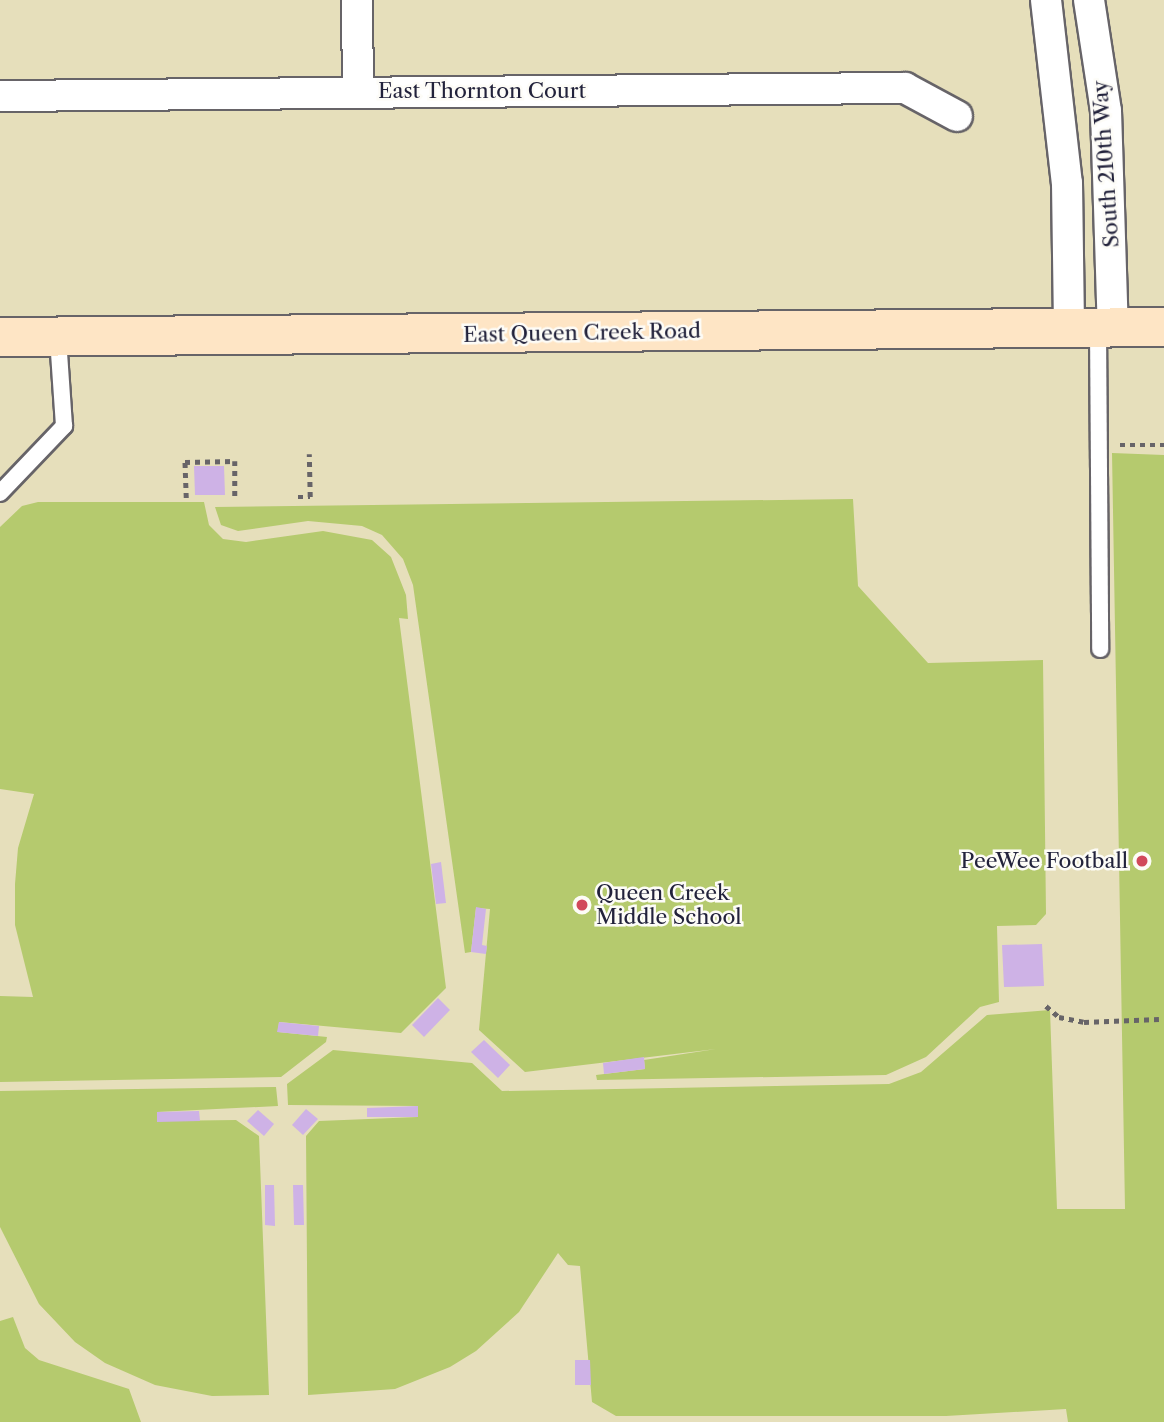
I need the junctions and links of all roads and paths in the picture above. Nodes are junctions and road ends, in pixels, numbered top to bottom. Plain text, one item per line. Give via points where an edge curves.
1 (357, 0) edge
2 (1046, 0) edge
3 (1089, 0) edge
4 (358, 92) junction
5 (0, 96) edge
6 (957, 116) dead end
7 (1164, 327) edge
8 (1094, 328) junction
9 (0, 337) edge
10 (58, 338) junction
11 (1164, 444) edge
12 (1104, 446) junction
13 (309, 454) dead end
14 (0, 493) edge
15 (298, 497) dead end
16 (186, 498) dead end
17 (235, 498) dead end
18 (1100, 649) dead end
19 (1046, 1006) dead end
20 (1159, 1019) dead end

1 - 4 street
2 - 8 street, South 210th Way via 1067,183
3 - 8 street, South 210th Way via 1106,111
4 - 5 street, East Thornton Court
4 - 6 street, East Thornton Court via 905,88
7 - 8 main road, East Queen Creek Road
8 - 10 main road, East Queen Creek Road
8 - 12 lane
9 - 10 main road, East Queen Creek Road
10 - 14 lane via 64,426
11 - 12 path
12 - 18 lane
13 - 15 path via 310,497
16 - 17 path via 185,462 235,461
19 - 20 path via 1059,1017 1084,1022

